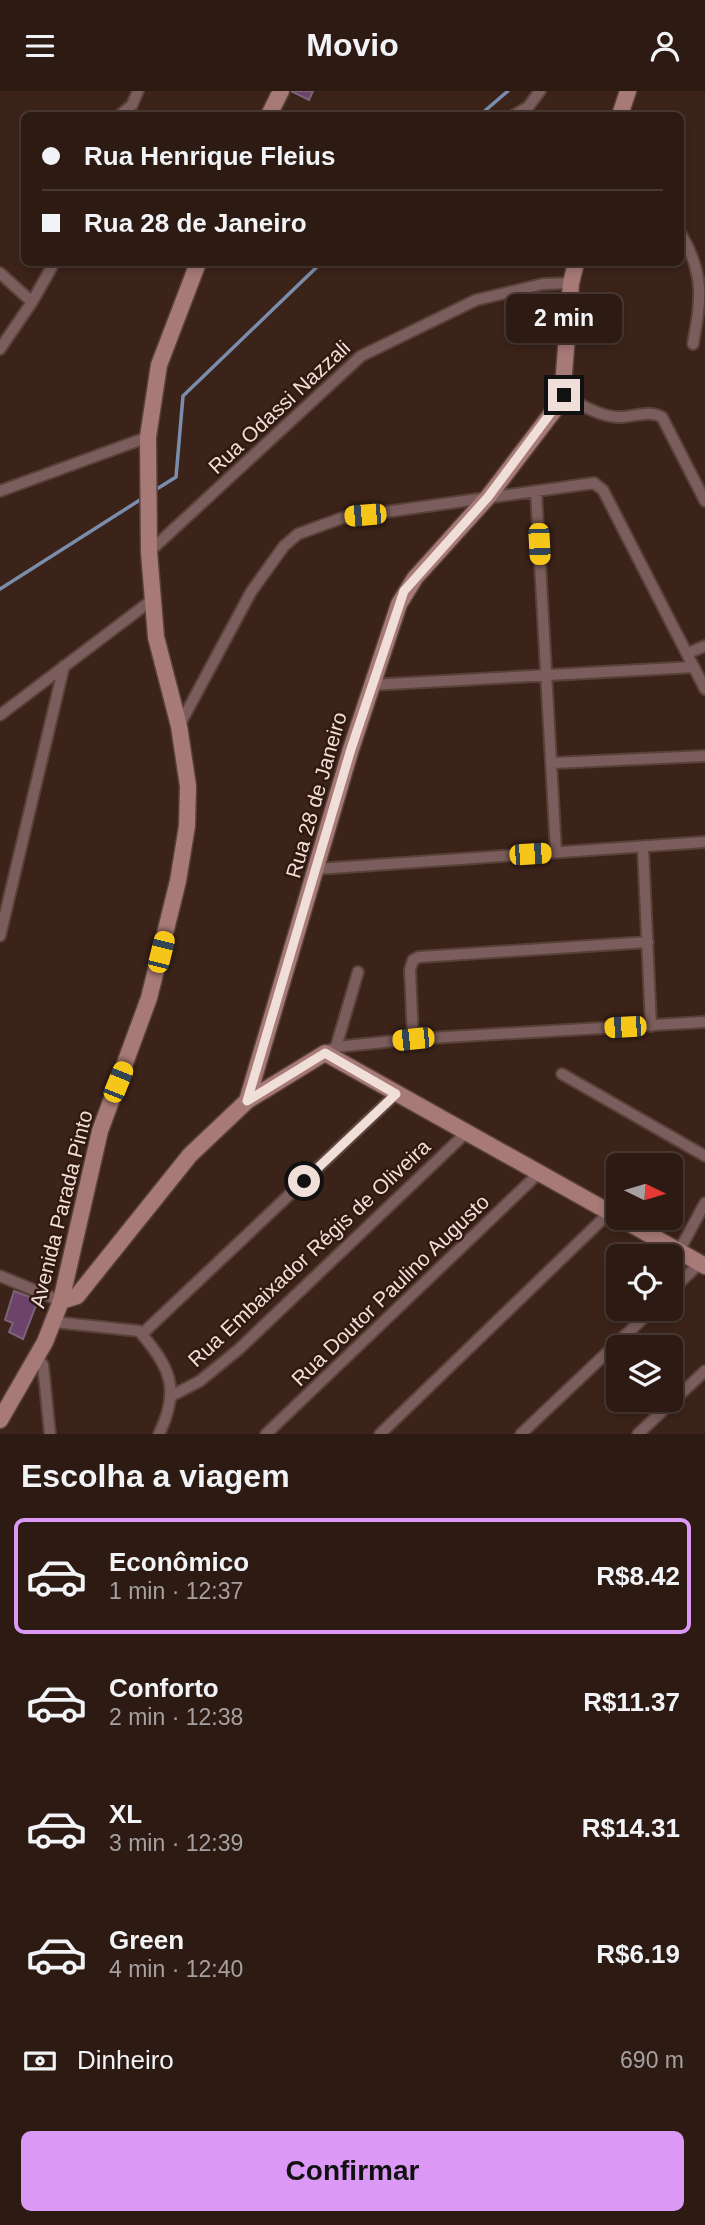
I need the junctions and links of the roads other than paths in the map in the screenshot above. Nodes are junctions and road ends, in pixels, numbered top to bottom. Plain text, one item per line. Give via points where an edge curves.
1 (138, 91) edge
2 (281, 91) edge
3 (540, 91) edge
4 (628, 91) edge
5 (124, 112) edge
6 (270, 112) edge
7 (519, 112) edge
8 (621, 112) edge
9 (684, 240) edge
10 (52, 266) edge
11 (197, 266) edge
12 (575, 266) edge
13 (0, 273) edge
14 (571, 283) junction
15 (32, 302) junction
16 (693, 344) dead end
17 (0, 348) edge
18 (564, 395) junction
19 (148, 437) junction
20 (536, 491) junction
21 (0, 492) edge
22 (488, 497) junction
23 (705, 501) edge
24 (149, 552) junction
25 (152, 600) junction
26 (705, 646) edge
27 (688, 653) junction
28 (64, 666) junction
29 (694, 667) junction
30 (547, 676) junction
31 (371, 685) junction
32 (705, 689) edge
33 (0, 715) edge
34 (179, 726) junction
35 (705, 756) edge
36 (553, 763) junction
37 (705, 842) edge
38 (643, 847) junction
39 (556, 852) junction
40 (317, 869) junction
41 (0, 936) edge
42 (648, 942) junction
43 (358, 972) dead end
44 (705, 1022) edge
45 (651, 1026) junction
46 (413, 1039) junction
47 (330, 1050) junction
48 (562, 1074) dead end
49 (396, 1094) junction
50 (247, 1101) junction
51 (467, 1132) junction
52 (705, 1156) edge
53 (539, 1173) junction
54 (705, 1203) edge
55 (606, 1210) edge
56 (606, 1225) edge
57 (641, 1230) edge
58 (666, 1244) edge
59 (683, 1244) edge
60 (683, 1253) edge
61 (703, 1264) edge
62 (0, 1276) edge
63 (683, 1281) edge
64 (61, 1301) junction
65 (640, 1321) edge
66 (54, 1322) junction
67 (142, 1334) junction
68 (37, 1357) junction
69 (705, 1371) edge
70 (173, 1395) junction
71 (0, 1420) edge
72 (50, 1434) edge
73 (159, 1434) edge
74 (266, 1434) edge
75 (380, 1434) edge
76 (521, 1434) edge
77 (638, 1434) edge

1 - 5 street
2 - 6 street
3 - 7 street
4 - 8 street
9 - 16 street via 701,282
10 - 15 street
11 - 19 street, Avenida Parada Pinto via 159,365
12 - 14 street
13 - 15 street
14 - 18 street
14 - 24 street, Rua Odassi Nazzali via 542,284 476,300 361,356
15 - 17 street
18 - 22 street, Rua 28 de Janeiro
18 - 23 street via 605,415 652,413 662,417
19 - 21 street
19 - 24 street, Avenida Parada Pinto
20 - 22 street
20 - 27 street via 594,483 603,489
20 - 30 street
22 - 31 street, Rua 28 de Janeiro via 404,591
22 - 34 street via 342,517 298,534 251,591
24 - 25 street, Avenida Parada Pinto
25 - 28 street
25 - 34 street, Avenida Parada Pinto via 162,670
26 - 27 street
27 - 29 street
28 - 33 street
28 - 41 street
29 - 30 street
29 - 32 street
30 - 31 street
30 - 36 street
31 - 40 street, Rua 28 de Janeiro
34 - 64 street, Avenida Parada Pinto via 188,786 178,881 149,998 100,1131
35 - 36 street
36 - 39 street
37 - 38 street
38 - 39 street
38 - 42 street
39 - 40 street
40 - 50 street, Rua 28 de Janeiro
42 - 45 street
42 - 46 street via 419,957 410,970
43 - 47 street
44 - 45 street
45 - 46 street
46 - 47 street
47 - 49 street
47 - 50 street
48 - 52 street
49 - 51 street
49 - 67 street
50 - 64 street via 190,1155 77,1296
51 - 53 street
51 - 70 street, Rua Embaixador Régis de Oliveira via 239,1349 200,1381
53 - 55 street
53 - 74 street, Rua Doutor Paulino Augusto
54 - 59 street
56 - 75 street
57 - 58 street
60 - 61 street
61 - 63 street
62 - 64 street
64 - 66 street, Avenida Parada Pinto
65 - 76 street
66 - 67 street via 128,1328
66 - 68 street, Avenida Parada Pinto
67 - 70 street via 164,1366
68 - 71 street, Avenida Parada Pinto
68 - 72 street via 43,1365
69 - 77 street
70 - 73 street

